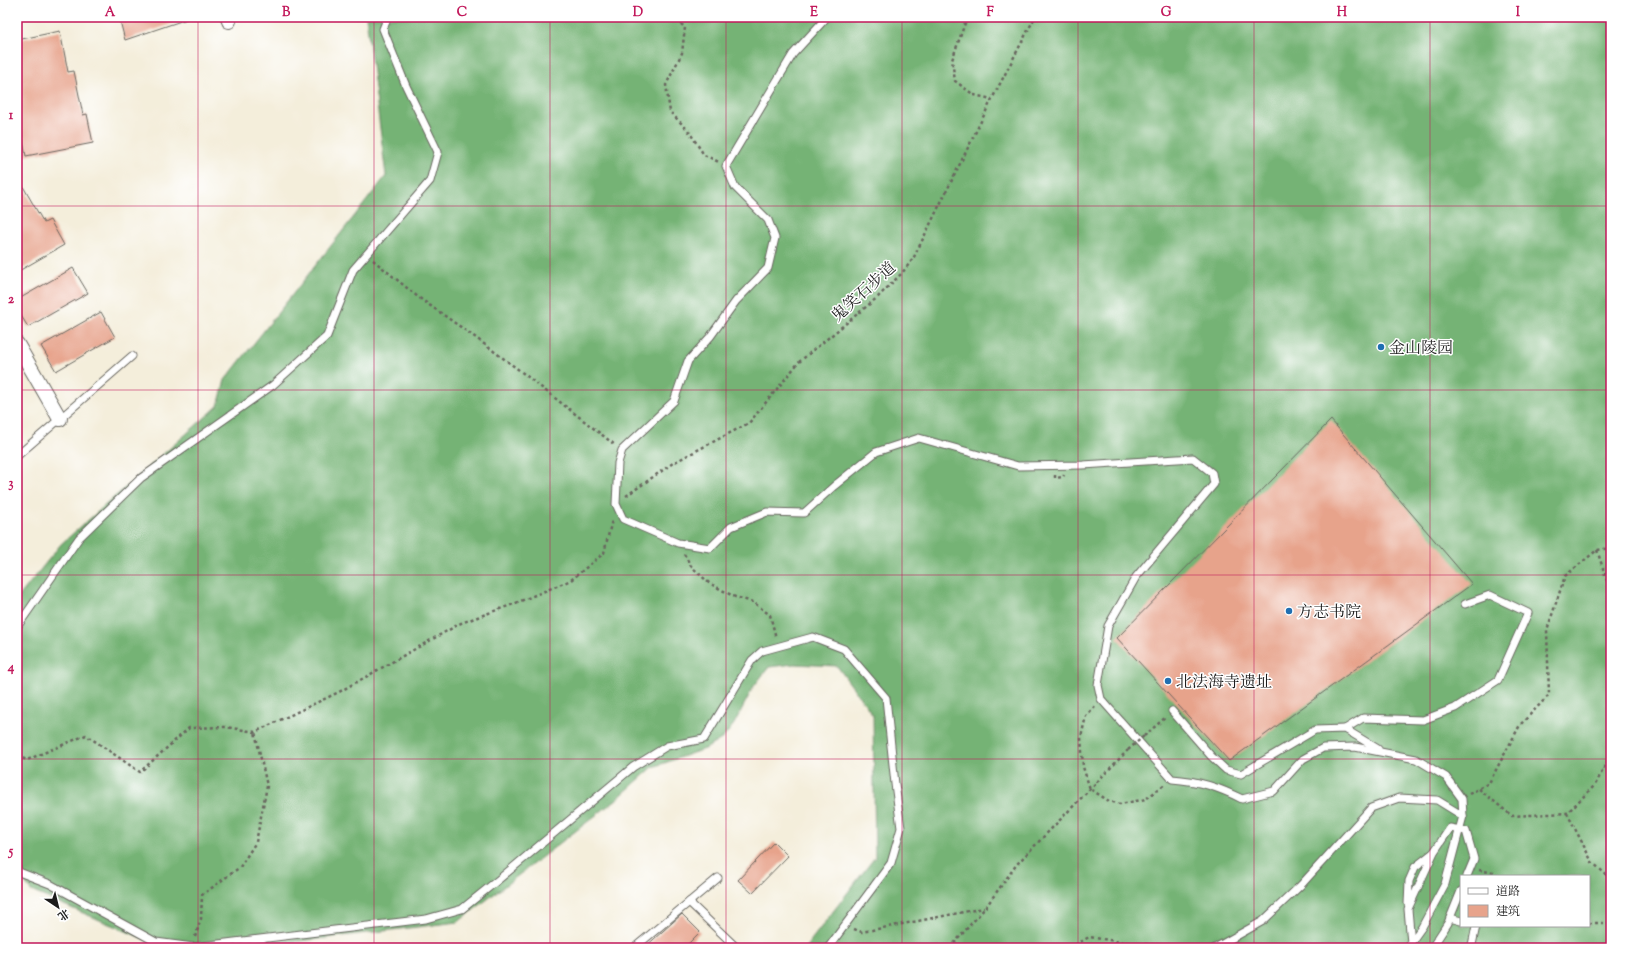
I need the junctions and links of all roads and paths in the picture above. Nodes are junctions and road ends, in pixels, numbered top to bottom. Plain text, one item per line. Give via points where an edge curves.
1 (388, 17) edge
2 (671, 17) edge
3 (827, 17) edge
4 (963, 17) edge
5 (1035, 17) edge
6 (992, 98) junction
7 (726, 166) junction
8 (367, 255) junction
9 (17, 344) edge
10 (132, 356) dead end
11 (60, 419) junction
12 (622, 450) junction
13 (17, 456) edge
14 (616, 504) junction
15 (678, 543) junction
16 (1611, 548) edge
17 (1597, 550) junction
18 (1611, 593) edge
19 (1465, 604) dead end
20 (17, 627) edge
21 (778, 646) junction
22 (1101, 699) junction
23 (1172, 711) joint
24 (1345, 729) junction
25 (255, 732) junction
26 (1382, 752) junction
27 (1611, 755) edge
28 (17, 756) edge
29 (1172, 779) junction
30 (1090, 789) junction
31 (1478, 789) junction
32 (1462, 799) junction
33 (1567, 813) junction
34 (1463, 816) junction
35 (1460, 829) junction
36 (1434, 852) junction
37 (17, 868) edge
38 (1470, 868) junction
39 (1467, 875) edge
40 (1495, 875) edge
41 (718, 878) dead end
42 (1611, 879) edge
43 (1460, 893) edge
44 (690, 902) junction
45 (985, 908) junction
46 (1408, 909) junction
47 (1450, 918) junction
48 (1460, 921) edge
49 (1590, 923) edge
50 (1611, 923) edge
51 (845, 926) junction
52 (1476, 927) edge
53 (1409, 946) edge
54 (193, 947) edge
55 (1435, 947) edge
56 (634, 948) edge
57 (737, 948) edge
58 (828, 948) edge
59 (950, 948) edge
60 (1070, 948) edge
61 (1186, 948) edge
62 (1215, 948) edge
63 (1425, 948) edge
64 (1468, 948) edge

1 - 8 lane via 383,29 406,86 438,152 430,181
2 - 7 path via 685,27 682,53 666,85 670,112 688,130 704,155
3 - 7 lane via 793,54
4 - 6 path via 965,23 952,60 955,81 974,95
5 - 6 path, 鬼笑石步道
6 - 14 path, 鬼笑石步道 via 913,259 902,273 878,298 799,362 749,423 673,463
7 - 12 lane via 735,187 768,220 775,238 768,268 736,301 710,337 688,361 674,401
8 - 12 path via 418,297 519,370
8 - 20 lane via 353,270 327,336 273,385 140,478 79,538
9 - 11 street
10 - 11 lane
11 - 13 lane
12 - 14 lane via 618,463
14 - 15 lane via 623,519
14 - 25 path via 604,553 571,580 461,623 339,692
15 - 21 path via 691,566 709,583 735,597 753,602 770,615
15 - 22 lane via 710,548 731,527 767,512 804,513 876,452 918,438 1018,466 1193,458 1212,473 1214,484 1136,577 1108,626 1098,686
16 - 17 path
17 - 18 path
17 - 31 path via 1565,576 1547,630 1549,695 1520,724 1489,784
19 - 24 lane via 1490,595 1528,613 1498,680 1455,708 1422,720 1363,718
21 - 51 lane via 812,637 844,649 886,698 901,828 891,863
21 - 54 lane via 762,651 752,660 704,739 667,746 633,767 462,909 426,919
22 - 29 lane
22 - 30 path via 1086,716 1081,737 1083,768
23 - 24 lane via 1226,770 1241,774 1315,730
23 - 30 path, bridge via 1128,750
24 - 26 lane
25 - 28 path via 226,727 189,728 140,772 86,735 28,760
25 - 54 path via 266,786 256,842 240,867 202,895 201,920
26 - 29 lane via 1355,747 1323,748 1302,759 1274,791 1242,799 1222,789 1195,781
26 - 32 lane via 1422,762 1446,777
27 - 33 path via 1595,785
29 - 30 path via 1146,799 1120,804 1109,801
30 - 45 path via 1017,864
31 - 32 path
31 - 33 path via 1512,816
32 - 34 lane
33 - 42 path via 1592,862
34 - 35 lane
34 - 62 lane via 1437,800 1400,798 1371,808 1263,921
35 - 36 lane via 1450,828
35 - 38 lane via 1466,831 1474,859
35 - 53 lane via 1444,884
36 - 46 lane
36 - 46 lane via 1415,867 1409,881
37 - 54 lane via 19,872 50,884 156,942
38 - 39 lane
38 - 40 path
41 - 44 lane
43 - 47 lane
44 - 56 lane
44 - 57 lane
45 - 51 path via 862,932
45 - 59 path
46 - 53 lane
47 - 48 lane
47 - 55 lane
49 - 50 path
51 - 58 lane
52 - 64 lane via 1472,945
55 - 63 lane
60 - 61 path via 1089,937

